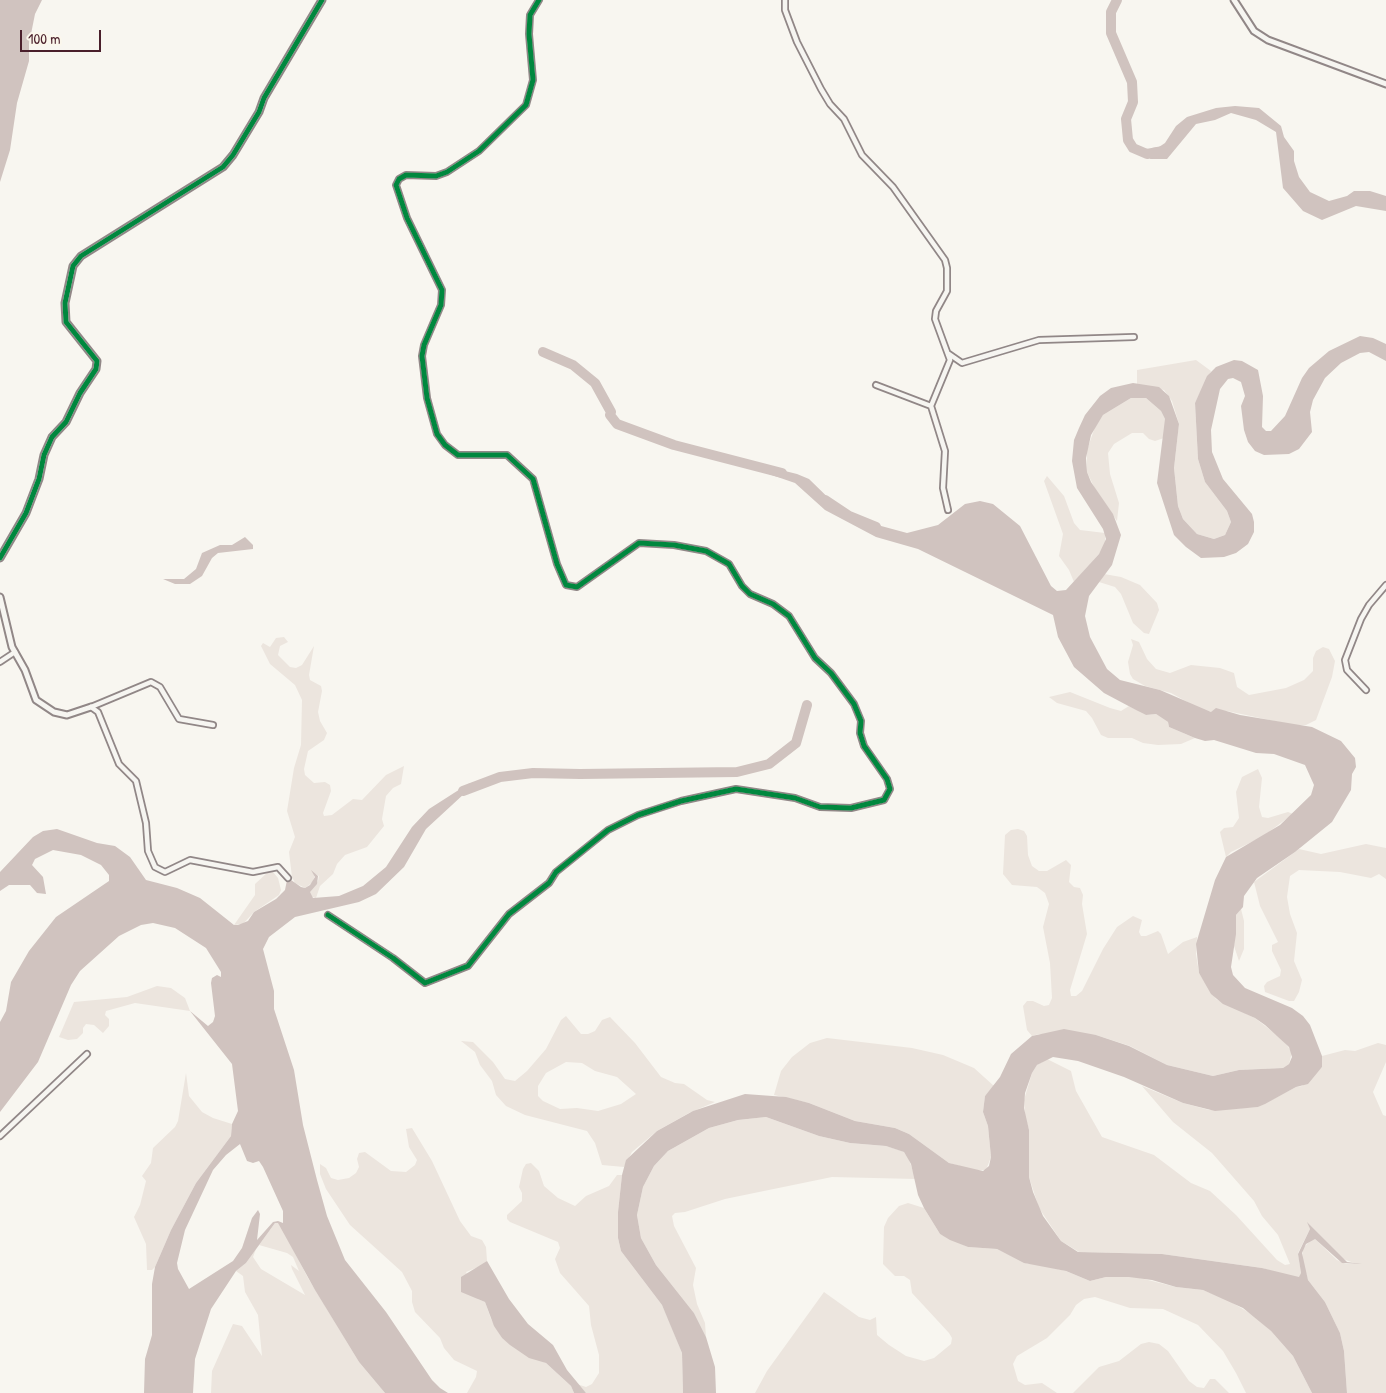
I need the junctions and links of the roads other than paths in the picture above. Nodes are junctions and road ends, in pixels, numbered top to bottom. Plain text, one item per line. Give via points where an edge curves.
1 (322, 0) edge
2 (539, 0) edge
3 (785, 0) edge
4 (1234, 0) edge
5 (1386, 84) edge
6 (1134, 337) dead end
7 (948, 353) junction
8 (876, 385) dead end
9 (931, 406) junction
10 (948, 510) dead end
11 (0, 558) edge
12 (1386, 585) edge
13 (0, 597) edge
14 (14, 652) junction
15 (0, 662) edge
16 (1366, 690) dead end
17 (91, 707) junction
18 (214, 725) dead end
19 (288, 878) dead end
20 (328, 915) dead end
21 (87, 1054) dead end
22 (0, 1136) edge

1 - 11 street via 264,98 259,112 223,167 81,256 73,266 65,302 66,322 97,361 96,369 64,427 52,437 26,513
2 - 20 street via 530,14 533,80 525,107 480,151 447,172 436,176 406,175 396,185 407,218 442,290 441,305 422,356 427,398 437,434 444,445 458,455 507,455 533,479 566,585 577,587 639,544 706,550 729,564 750,594 773,604 788,616 815,658 831,673 854,704 861,722 864,746 887,779 890,789 884,800 851,808 820,807 795,798 736,790 681,800 638,815 608,830 556,872 549,883 509,914 468,966 424,983
3 - 7 street via 785,10 797,42 830,104 844,119 862,155 893,187 945,260 947,291 935,319
4 - 5 street via 1254,30 1268,40
6 - 7 street via 1039,340 962,363
7 - 9 street via 947,370
8 - 9 street
9 - 10 street via 945,451 943,488
12 - 16 street via 1361,619 1345,660 1346,670
13 - 14 street
14 - 15 street
14 - 17 street via 36,700 54,712 67,714
17 - 18 street via 150,682 160,687 179,719
17 - 19 street via 98,712 119,764 136,781 146,823 148,851 155,868 165,872 190,860 254,872 278,868
21 - 22 street

